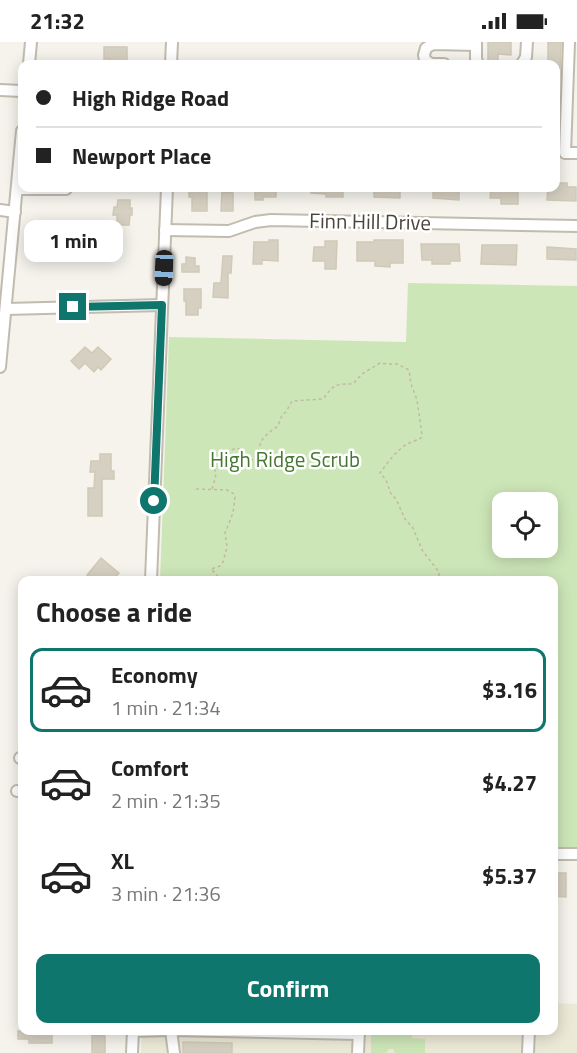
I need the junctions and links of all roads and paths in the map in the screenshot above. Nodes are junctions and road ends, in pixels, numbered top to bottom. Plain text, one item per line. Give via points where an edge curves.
1 (31, 42) edge
2 (172, 42) edge
3 (527, 42) edge
4 (569, 42) edge
5 (476, 44) edge
6 (29, 60) edge
7 (171, 60) edge
8 (425, 60) edge
9 (476, 60) edge
10 (524, 60) edge
11 (0, 90) edge
12 (18, 91) edge
13 (577, 153) edge
14 (18, 177) edge
15 (17, 189) joint
16 (167, 192) edge
17 (0, 210) edge
18 (15, 212) junction
19 (577, 225) edge
20 (165, 230) junction
21 (162, 305) junction
22 (6, 309) junction
23 (0, 367) edge
24 (196, 489) dead end
25 (212, 489) junction
26 (151, 576) edge
27 (217, 576) edge
28 (439, 576) edge
29 (558, 854) edge
30 (577, 854) edge
31 (133, 1035) edge
32 (172, 1035) edge
33 (359, 1035) edge
34 (529, 1035) edge
35 (132, 1053) edge
36 (174, 1053) edge
37 (358, 1053) edge
38 (528, 1053) edge

1 - 6 street
2 - 7 street
3 - 10 street
4 - 13 street via 566,153
5 - 8 street via 433,44 426,48
5 - 9 street
11 - 12 street
14 - 15 street
15 - 18 street
16 - 20 street
17 - 18 street
18 - 22 street
19 - 20 street, Finn Hill Drive via 271,220 229,231
20 - 21 street
21 - 22 street
21 - 26 street
22 - 23 street
24 - 25 path
25 - 27 path via 227,490 235,497 225,533 223,562 211,569
25 - 28 path via 216,475 212,460 236,448 252,460 261,441 278,426 292,401 323,399 330,388 352,384 380,363 399,364 409,370 422,435 394,456 381,473
29 - 30 street
31 - 35 street
32 - 36 street
33 - 37 street
34 - 38 street

